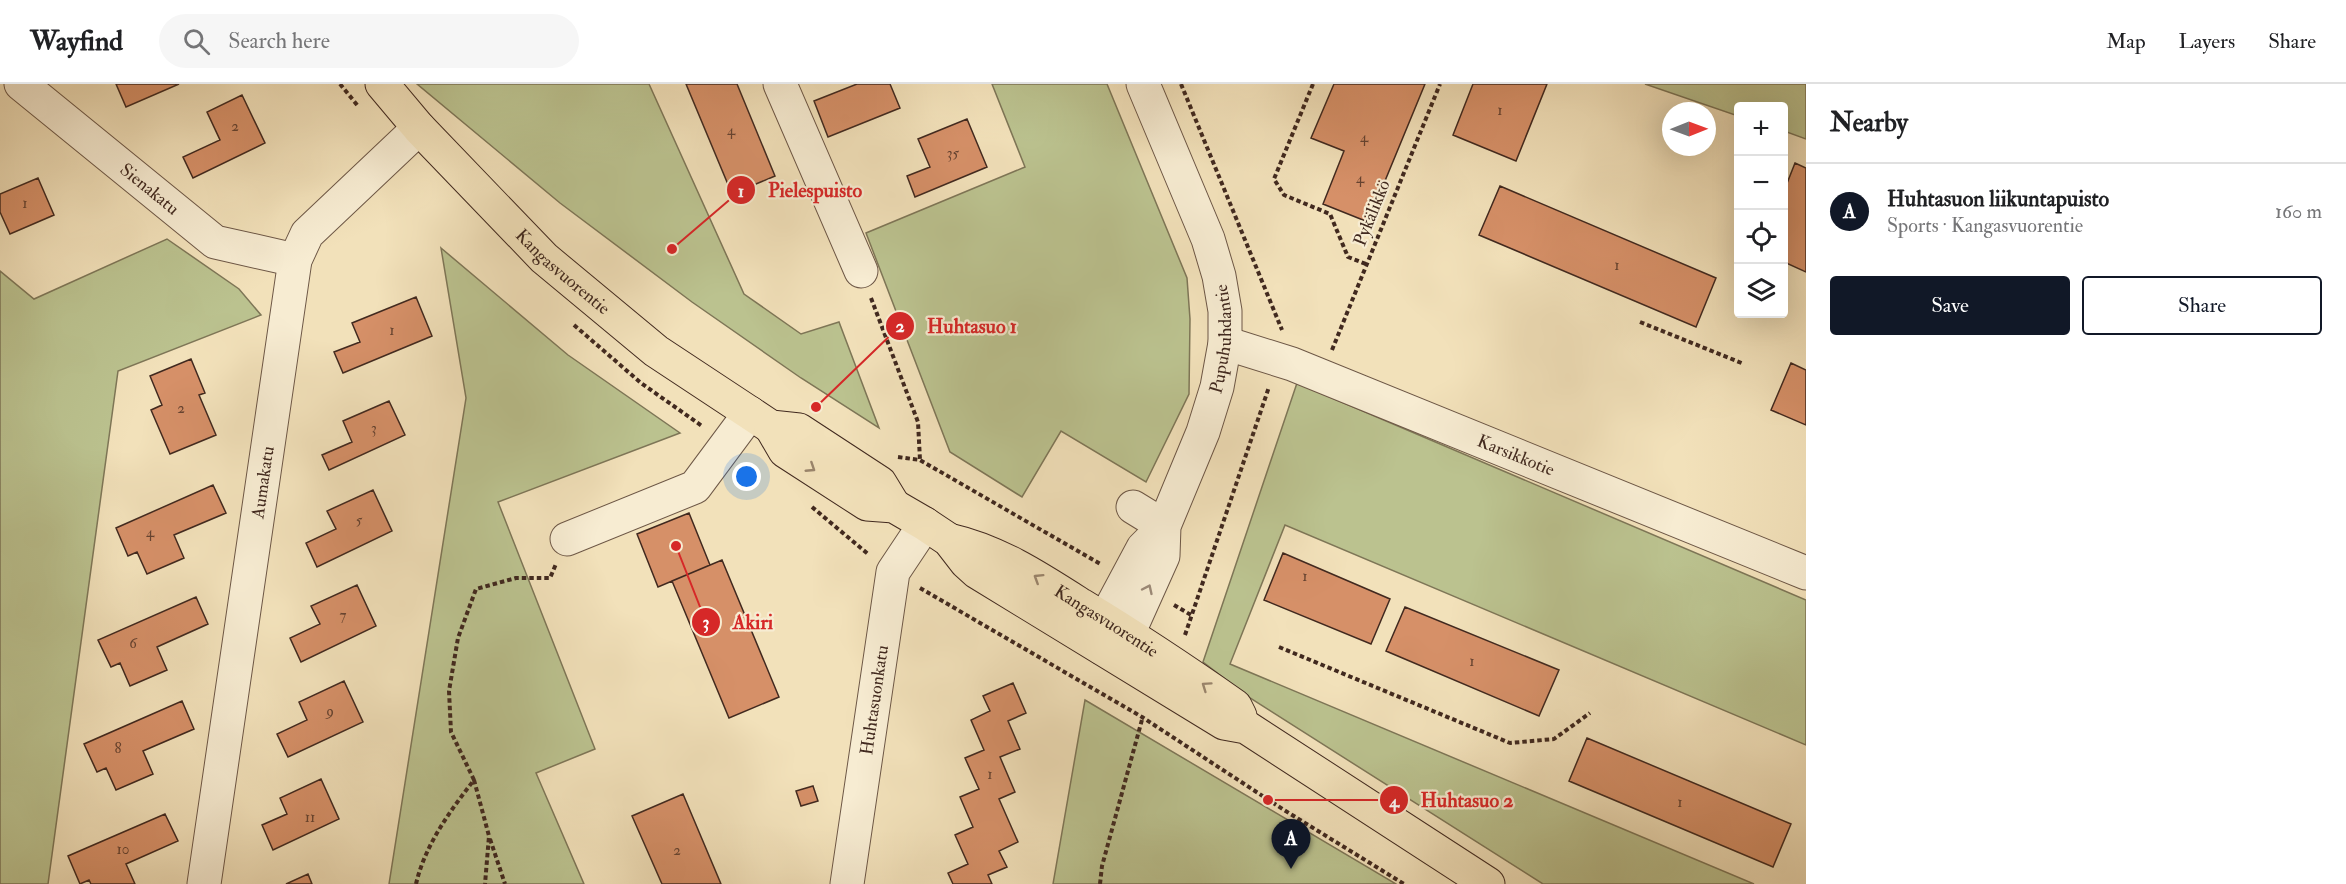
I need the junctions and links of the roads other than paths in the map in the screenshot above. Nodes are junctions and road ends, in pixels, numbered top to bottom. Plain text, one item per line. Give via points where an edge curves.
1 (21, 84) edge
2 (382, 84) edge
3 (780, 84) edge
4 (1143, 84) edge
5 (419, 128) junction
6 (295, 260) junction
7 (861, 271) road end
8 (1225, 343) junction
9 (761, 420) junction
10 (1132, 507) dead end
11 (1164, 526) junction
12 (937, 532) junction
13 (567, 539) road end
14 (1806, 573) edge
15 (1112, 634) junction
16 (204, 884) edge
17 (847, 884) edge
18 (1488, 884) edge

1 - 6 street, Sienakatu via 215,242
2 - 5 main road, Kangasvuorentie
3 - 7 street
4 - 8 street, Pupuhuhdantie via 1208,239 1225,311
5 - 6 street, Aumakatu via 307,234
5 - 9 main road, Kangasvuorentie via 544,258 656,351
6 - 16 street, Aumakatu
8 - 11 street, Pupuhuhdantie via 1203,432
8 - 14 street, Karsikkotie via 1303,368
9 - 12 main road, Kangasvuorentie via 785,451 852,495 867,504 894,506
9 - 13 street via 695,487
10 - 11 street
11 - 15 street, Pupuhuhdantie via 1163,556 1137,584
12 - 15 main road, Kangasvuorentie via 1018,566
12 - 17 street, Huhtasuonkatu via 892,572
15 - 18 main road, Kangasvuorentie via 1224,723 1246,727

